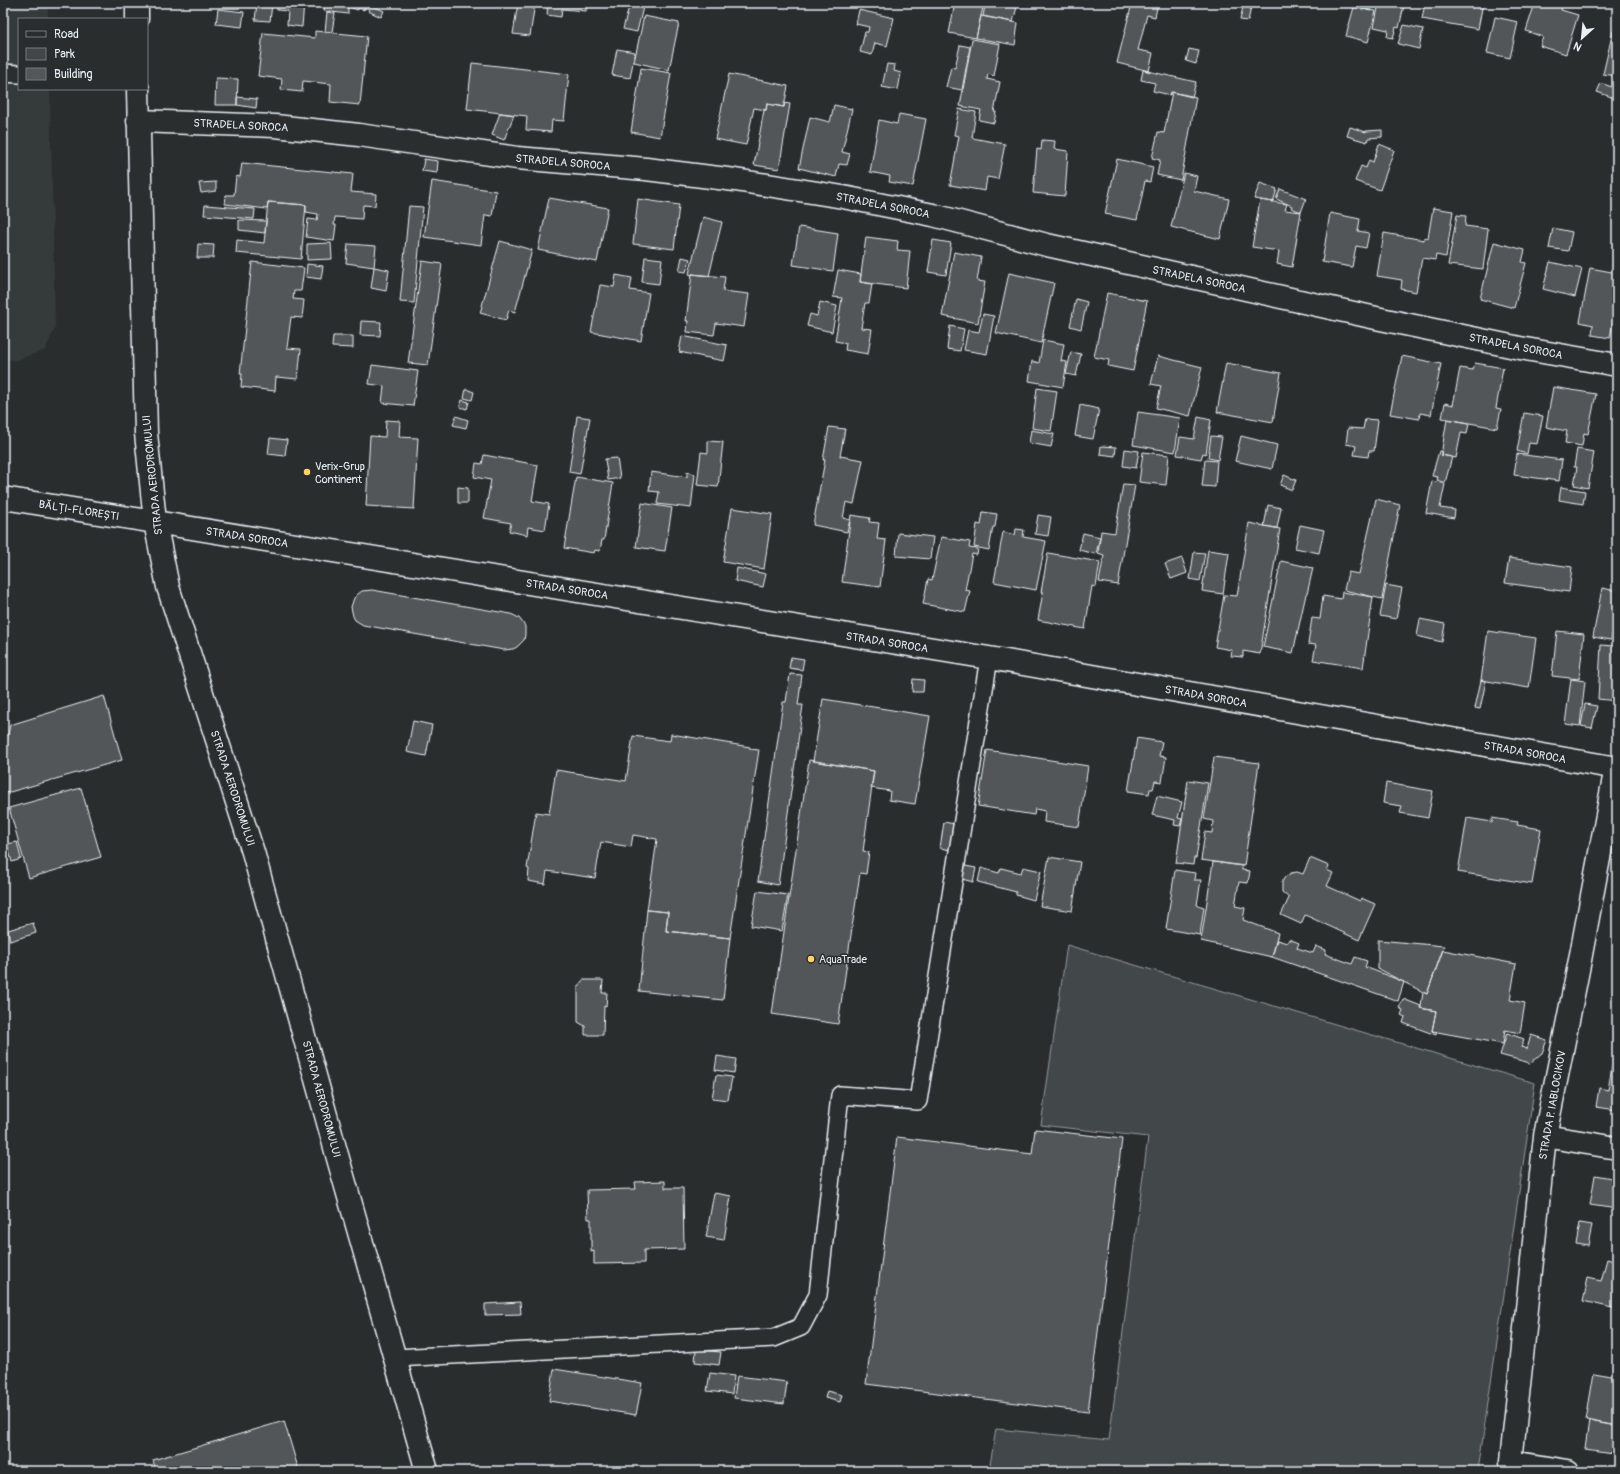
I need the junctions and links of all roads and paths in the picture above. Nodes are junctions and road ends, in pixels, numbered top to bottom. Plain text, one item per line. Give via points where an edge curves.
1 (137, 3) edge
2 (137, 18) edge
3 (3, 73) edge
4 (18, 74) edge
5 (138, 90) edge
6 (138, 121) junction
7 (1617, 366) edge
8 (3, 498) edge
9 (155, 522) junction
10 (989, 658) junction
11 (1616, 767) edge
12 (1545, 1136) junction
13 (1617, 1148) edge
14 (395, 1358) junction
15 (1511, 1466) edge
16 (427, 1471) edge
17 (1568, 1471) edge

1 - 2 main road
3 - 4 lane
5 - 6 main road, STRADA AERODROMULUI
6 - 7 main road, STRADELA SOROCА via 275,126 359,135 517,158 646,169 735,180 843,197 933,215 1054,247 1376,318
6 - 9 main road, STRADA AERODROMULUI via 146,433
8 - 9 main road, BĂLȚI-FLOREȘTI
9 - 10 main road, STRADA SOROCA
9 - 14 main road, STRADA AERODROMULUI via 168,587 253,852
10 - 11 main road, STRADA SOROCA
10 - 14 lane via 918,1101 840,1095 818,1295 801,1327 774,1338
11 - 12 main road, STRADA P. IABLOCIKOV
12 - 13 main road
12 - 15 main road, STRADA P. IABLOCIKOV
14 - 16 main road, STRADA AERODROMULUI
15 - 17 main road

